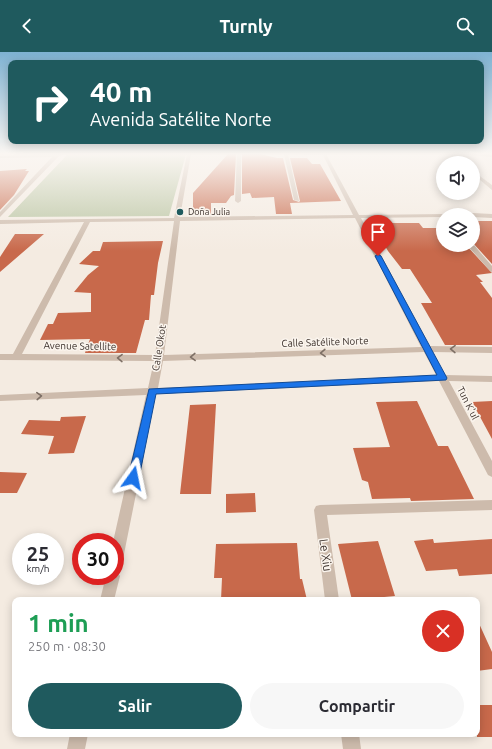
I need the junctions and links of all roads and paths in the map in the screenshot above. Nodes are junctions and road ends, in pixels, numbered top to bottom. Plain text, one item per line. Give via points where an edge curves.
1 (28, 187) edge
2 (183, 187) edge
3 (238, 187) edge
4 (294, 187) edge
5 (341, 187) edge
6 (297, 200) dead end
7 (238, 201) dead end
8 (0, 215) edge
9 (436, 215) edge
10 (480, 215) edge
11 (357, 216) junction
12 (492, 216) edge
13 (177, 219) junction
14 (88, 221) junction
15 (0, 222) edge
16 (476, 252) edge
17 (492, 270) edge
18 (428, 349) junction
19 (492, 350) edge
20 (16, 356) junction
21 (0, 357) edge
22 (159, 358) junction
23 (443, 378) junction
24 (492, 379) edge
25 (152, 391) junction
26 (0, 398) edge
27 (492, 472) edge
28 (492, 505) edge
29 (122, 533) edge
30 (110, 585) edge
31 (108, 597) edge
32 (332, 597) edge
33 (78, 737) edge
34 (350, 737) edge
35 (76, 749) edge
36 (352, 749) edge

1 - 8 street
2 - 13 street, Calle Okot
3 - 7 street
4 - 6 street
5 - 11 street, Tun K'ul
9 - 11 street
10 - 12 street
11 - 13 street
11 - 18 street, Tun K'ul
13 - 14 street
13 - 22 street, Calle Okot
14 - 15 street
14 - 20 street
16 - 17 street
19 -> 18 street, Calle Satélite Norte
18 -> 22 street, Calle Satélite Norte
18 - 23 street, Tun K'ul
20 - 21 street, Avenue Satellite
22 -> 20 street, Avenue Satellite
22 - 25 street, Calle Okot
23 - 24 street
23 - 25 street
23 - 27 street, Tun K'ul
26 -> 25 street
25 - 29 street, Calle Okot
28 - 32 street, Le Xiu via 320,510
30 - 31 street
33 - 35 street
34 - 36 street

